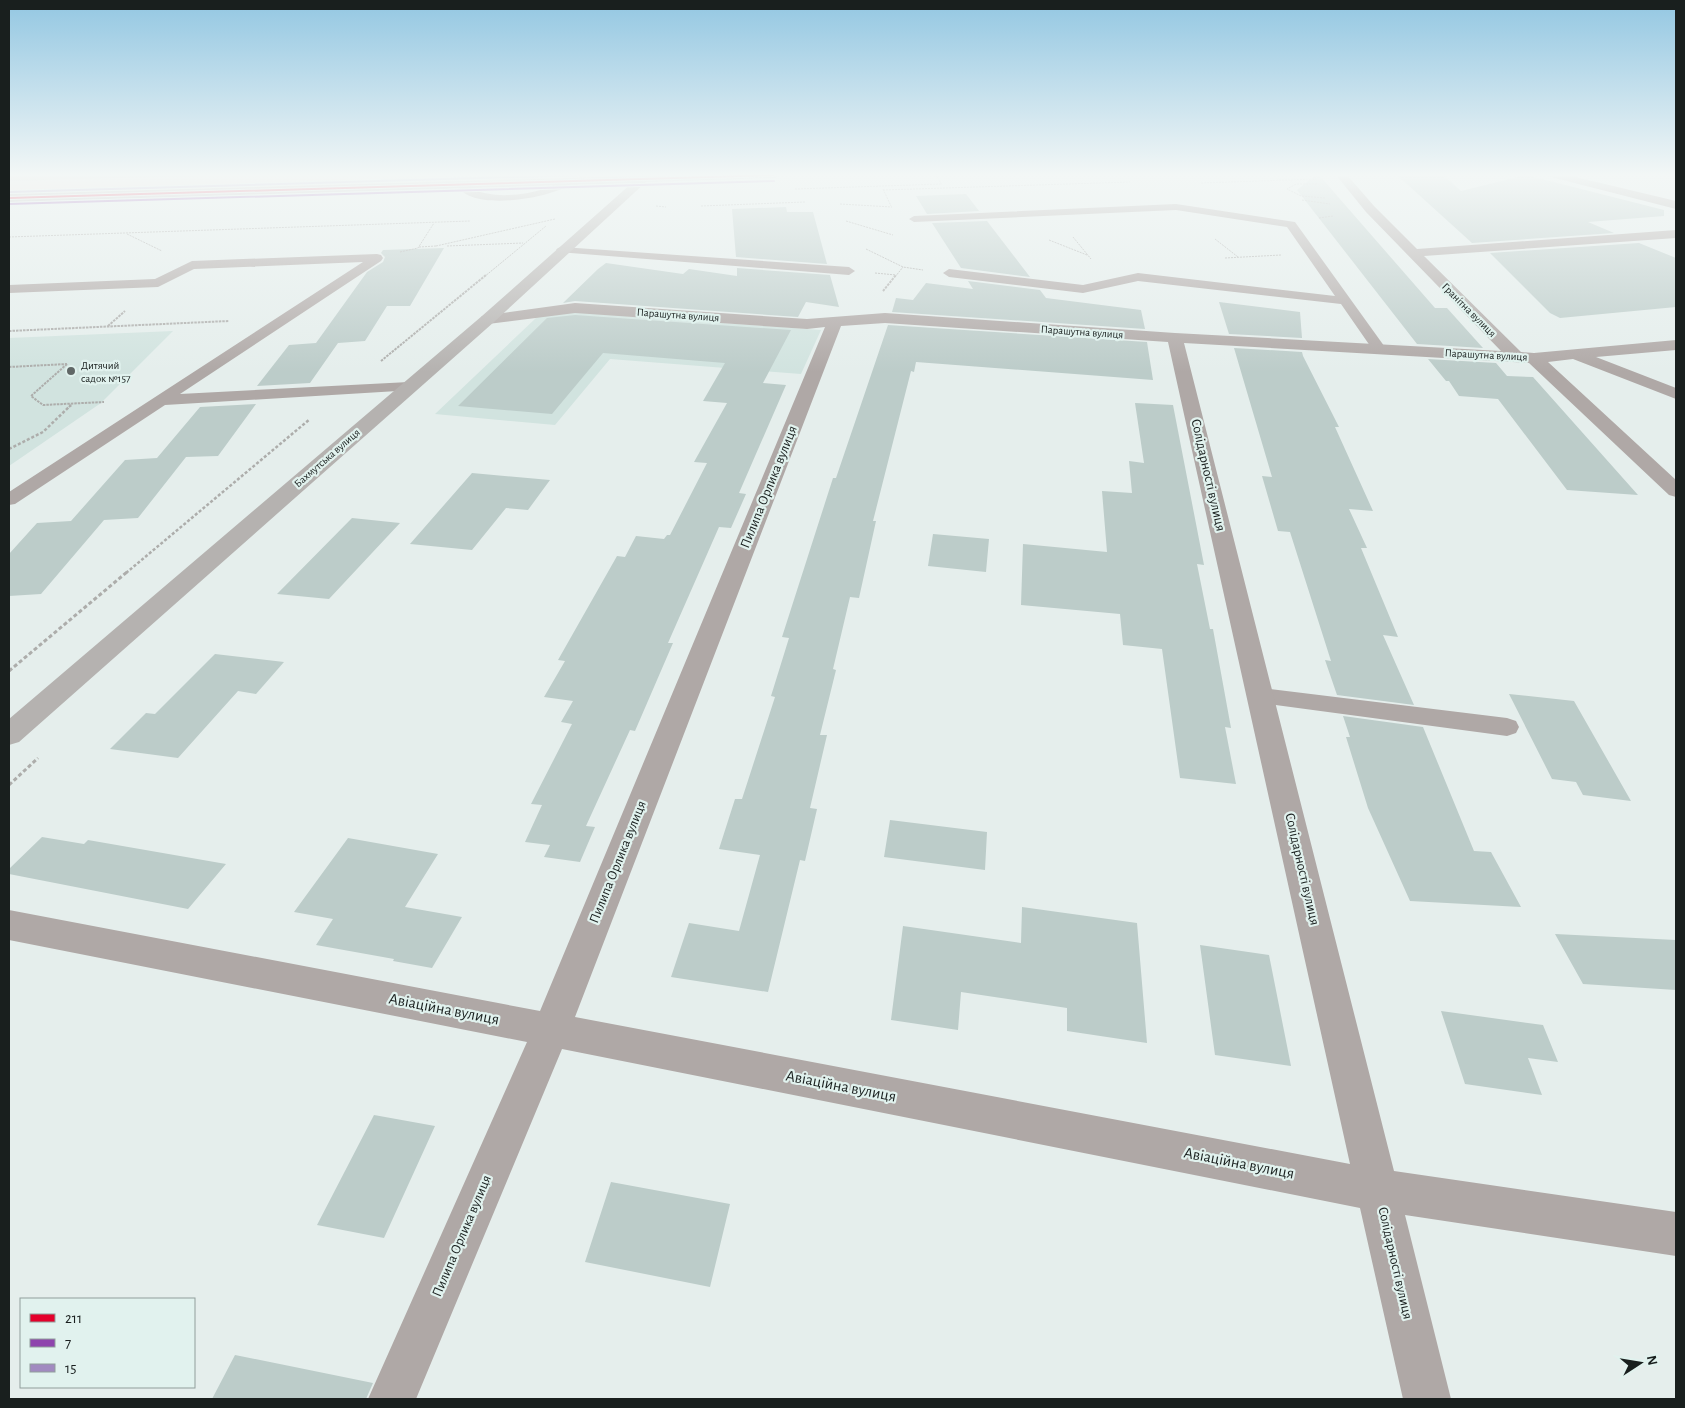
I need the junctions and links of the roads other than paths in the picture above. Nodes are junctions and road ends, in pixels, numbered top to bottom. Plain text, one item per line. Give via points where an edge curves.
1 (572, 241) edge
2 (1303, 241) edge
3 (1401, 241) edge
4 (1583, 241) edge
5 (562, 250) junction
6 (1413, 253) junction
7 (850, 271) dead end
8 (949, 273) dead end
9 (9, 288) edge
10 (1345, 301) junction
11 (488, 319) junction
12 (835, 322) junction
13 (1175, 338) junction
14 (1676, 344) edge
15 (1380, 350) junction
16 (1574, 354) junction
17 (1525, 358) junction
18 (409, 387) junction
19 (1676, 394) edge
20 (162, 400) junction
21 (1676, 491) edge
22 (9, 500) edge
23 (1261, 696) junction
24 (1507, 727) dead end
25 (9, 734) edge
26 (9, 925) edge
27 (551, 1030) junction
28 (1378, 1190) junction
29 (1676, 1234) edge
30 (392, 1399) edge
31 (1427, 1399) edge

1 - 5 street, Бахмутська вулиця
2 - 10 lane
3 - 6 street, Гранітна вулиця
4 - 6 street
5 - 7 lane
5 - 11 street, Бахмутська вулиця
6 - 17 street, Гранітна вулиця
8 - 10 lane via 1083,289 1138,277
9 - 20 lane via 158,283 192,265 377,258
10 - 15 lane
11 - 12 street, Парашутна вулиця via 575,308 807,324
11 - 18 street, Бахмутська вулиця
12 - 13 street, Парашутна вулиця via 886,318
12 - 27 street, Пилипа Орлика вулиця
13 - 15 street, Парашутна вулиця
13 - 23 street, Солідарності вулиця
14 - 16 street, Парашутна вулиця
15 - 17 street, Парашутна вулиця
16 - 17 street, Парашутна вулиця
16 - 19 street
17 - 21 street, Гранітна вулиця
18 - 20 lane
18 - 25 street, Бахмутська вулиця
20 - 22 lane
23 - 24 lane
23 - 28 street, Солідарності вулиця
26 - 27 street, Авіаційна вулиця
27 - 28 street, Авіаційна вулиця
27 - 30 street, Пилипа Орлика вулиця
28 - 29 street, Авіаційна вулиця
28 - 31 street, Солідарності вулиця

